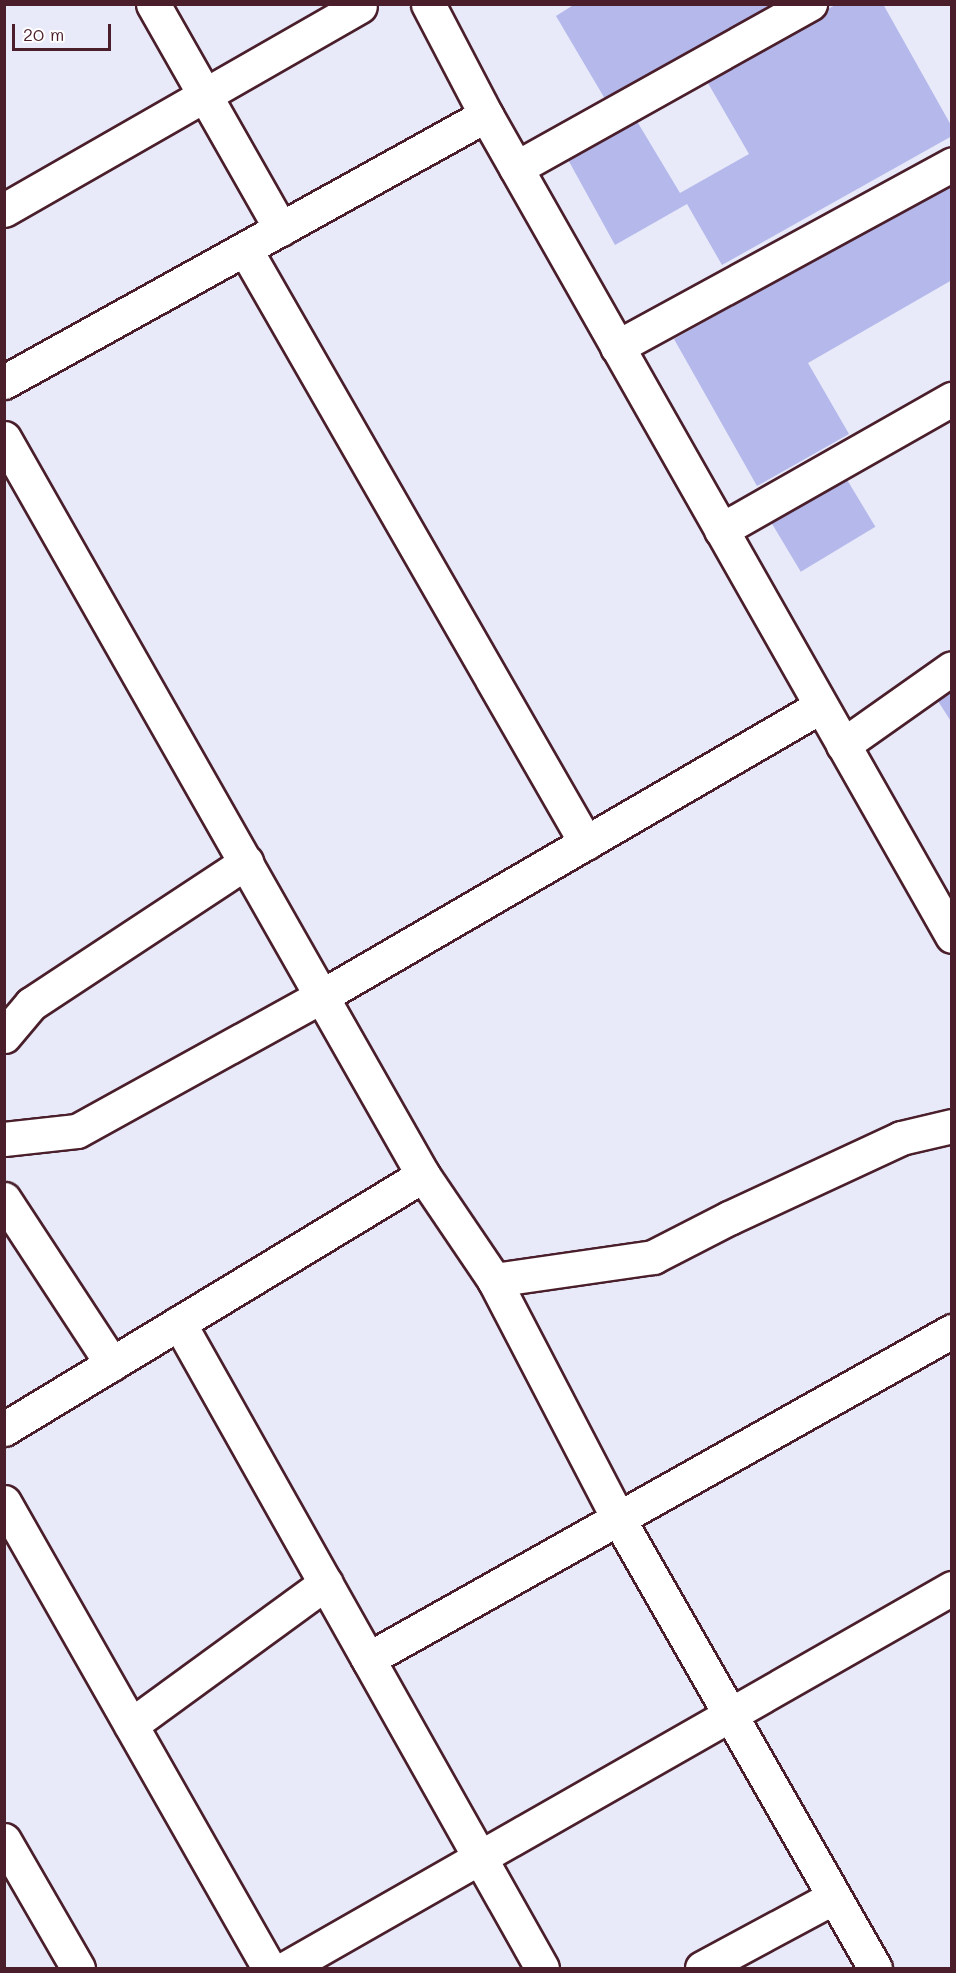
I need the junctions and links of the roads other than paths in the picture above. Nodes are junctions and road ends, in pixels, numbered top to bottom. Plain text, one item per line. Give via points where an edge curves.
1 (153, 4) edge
2 (428, 4) edge
3 (810, 4) edge
4 (360, 6) dead end
5 (204, 95) junction
6 (486, 115) junction
7 (951, 164) edge
8 (516, 168) junction
9 (4, 210) edge
10 (281, 229) junction
11 (245, 249) junction
12 (617, 347) junction
13 (4, 382) edge
14 (951, 399) edge
15 (4, 438) edge
16 (721, 530) junction
17 (951, 668) edge
18 (821, 706) junction
19 (843, 745) junction
20 (586, 843) junction
21 (246, 862) junction
22 (950, 931) edge
23 (322, 996) junction
24 (4, 1036) edge
25 (951, 1126) edge
26 (4, 1139) edge
27 (423, 1175) junction
28 (4, 1199) edge
29 (494, 1280) junction
30 (179, 1323) junction
31 (951, 1331) edge
32 (112, 1364) junction
33 (4, 1429) edge
34 (4, 1502) edge
35 (618, 1518) junction
36 (326, 1583) junction
37 (951, 1588) edge
38 (368, 1659) junction
39 (730, 1714) junction
40 (131, 1725) junction
41 (4, 1840) edge
42 (480, 1858) junction
43 (834, 1897) junction
44 (78, 1968) edge
45 (269, 1968) edge
46 (286, 1968) edge
47 (542, 1968) edge
48 (702, 1968) edge
49 (875, 1968) edge

1 - 5 street
2 - 6 street
3 - 8 street
4 - 5 street
5 - 9 street
5 - 10 street
6 - 8 street
6 - 10 street
7 - 12 street
8 - 12 street
10 - 11 street
11 - 13 street
11 - 20 street
12 - 16 street
14 - 16 street
15 - 21 street
16 - 18 street
17 - 19 street
18 - 19 street
18 - 20 street
19 - 22 street
20 - 23 street
21 - 23 street
21 - 24 street via 31,1004
23 - 26 street via 77,1131
23 - 27 street
25 - 29 street via 901,1138 653,1257
27 - 29 street
27 - 30 street
28 - 32 street
29 - 35 street
30 - 32 street
30 - 36 street
31 - 35 street
32 - 33 street
34 - 40 street
35 - 38 street
35 - 39 street
36 - 38 street
36 - 40 street
37 - 39 street
38 - 42 street
39 - 42 street
39 - 43 street
40 - 45 street
41 - 44 street
42 - 46 street
42 - 47 street
43 - 48 street
43 - 49 street

